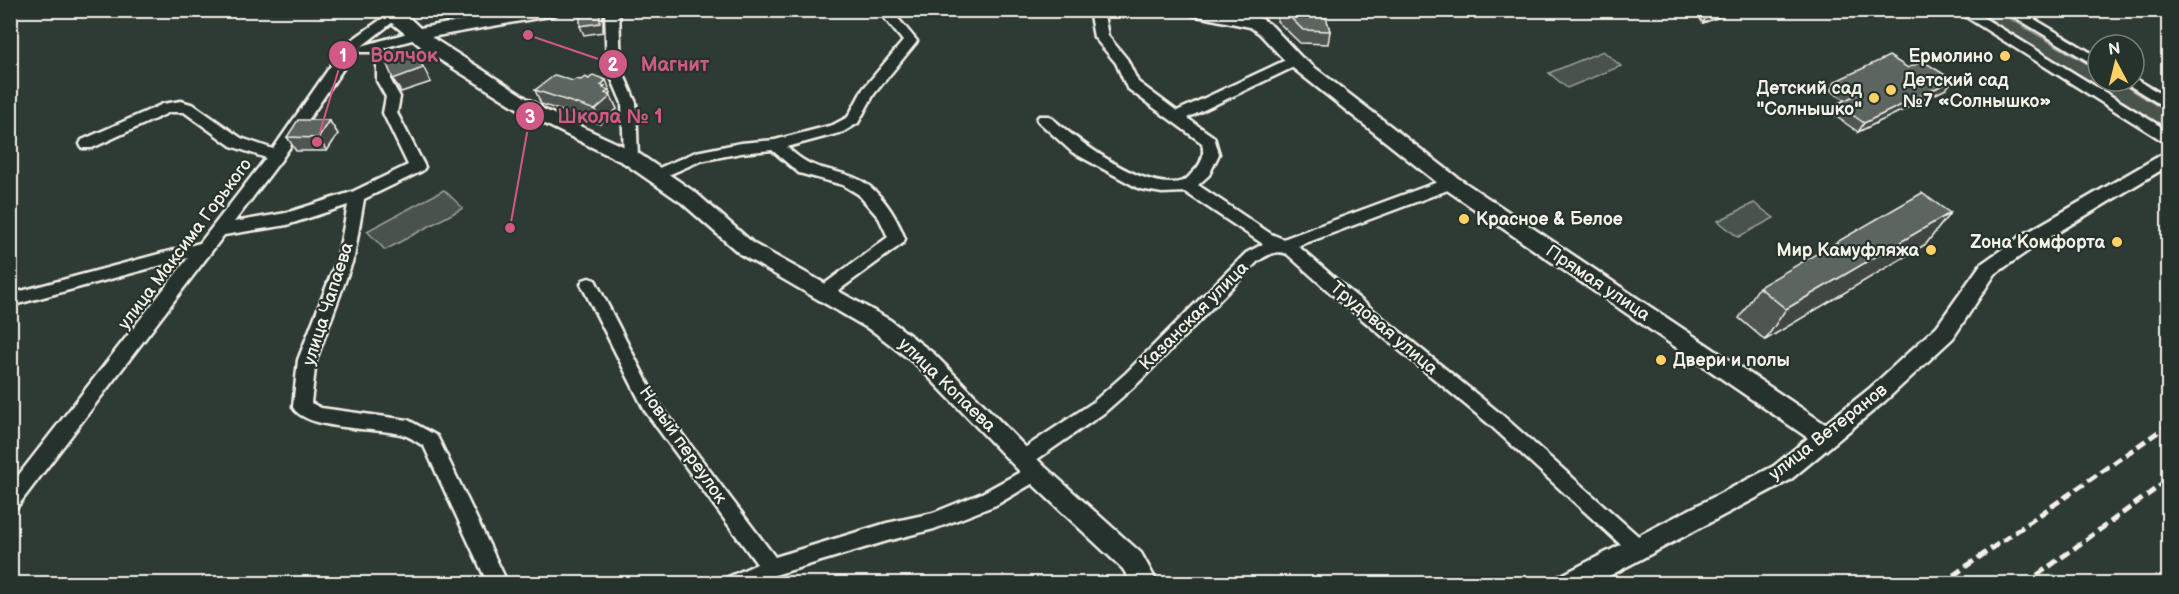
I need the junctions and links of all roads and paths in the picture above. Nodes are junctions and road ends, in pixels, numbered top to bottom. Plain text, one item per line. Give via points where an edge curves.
1 (555, 10) edge
2 (612, 10) edge
3 (884, 10) edge
4 (1096, 10) edge
5 (1192, 10) edge
6 (1961, 10) edge
7 (2009, 10) edge
8 (393, 13) edge
9 (1265, 20) edge
10 (418, 34) junction
11 (375, 46) junction
12 (2086, 56) edge
13 (341, 61) junction
14 (1295, 61) junction
15 (2146, 91) edge
16 (2169, 104) edge
17 (1176, 118) junction
18 (1044, 119) dead end
19 (2169, 137) edge
20 (87, 144) dead end
21 (775, 145) junction
22 (276, 156) junction
23 (632, 158) junction
24 (2169, 158) edge
25 (657, 175) junction
26 (1451, 183) junction
27 (1188, 186) junction
28 (357, 196) junction
29 (221, 230) junction
30 (1283, 245) junction
31 (208, 247) junction
32 (589, 284) dead end
33 (825, 292) junction
34 (10, 300) edge
35 (1825, 437) junction
36 (1029, 466) junction
37 (10, 501) edge
38 (1638, 548) junction
39 (1132, 561) junction
40 (771, 567) junction
41 (498, 584) edge
42 (733, 584) edge
43 (1146, 584) edge
44 (1159, 584) edge
45 (1569, 584) edge

1 - 10 main road
2 - 23 street via 614,68 629,103
3 - 21 street via 910,41 868,92 853,120 838,129
4 - 17 street via 1101,37 1122,62 1132,85
5 - 9 main road
6 - 19 street
7 - 12 street
8 - 10 main road, улица Копаева
8 - 13 street, улица Максима Горького
9 - 14 main road, Прямая улица
10 - 11 street
10 - 23 main road, улица Копаева via 435,49 539,114
11 - 13 street
11 - 28 street via 384,60 384,81 393,97 390,113 417,166
13 - 22 street, улица Максима Горького
14 - 17 street
14 - 26 main road, Прямая улица
15 - 16 street
17 - 27 street via 1209,141 1212,154 1204,171
18 - 27 street via 1077,148 1145,184 1162,188
20 - 22 street via 168,107 181,106 236,142
21 - 25 street via 696,158
21 - 33 street via 800,166 865,189 894,229 897,239
22 - 29 street, улица Максима Горького
23 - 25 main road, улица Копаева
24 - 35 main road, улица Ветеранов via 1988,269 1945,332
25 - 33 main road, улица Копаева via 747,249
26 - 30 street, Казанская улица
26 - 35 main road, Прямая улица
27 - 30 street, Трудовая улица via 1265,238
28 - 29 street via 287,219
28 - 41 street, улица Чапаева via 346,257 307,360 302,407 319,415 408,428 431,441
29 - 31 street, улица Максима Горького
30 - 36 street, Казанская улица via 1252,257 1132,378
30 - 38 street, Трудовая улица via 1496,420
31 - 34 street
31 - 37 street, улица Максима Горького
32 - 40 street, Новый переулок via 651,406
33 - 36 main road, улица Копаева via 882,326 926,360
35 - 38 main road, улица Ветеранов via 1782,472
36 - 39 main road, улица Копаева
36 - 40 street, Казанская улица via 989,499 934,521
38 - 45 main road, улица Ветеранов
39 - 43 main road, улица Копаева
39 - 44 street
40 - 42 street, Казанская улица

